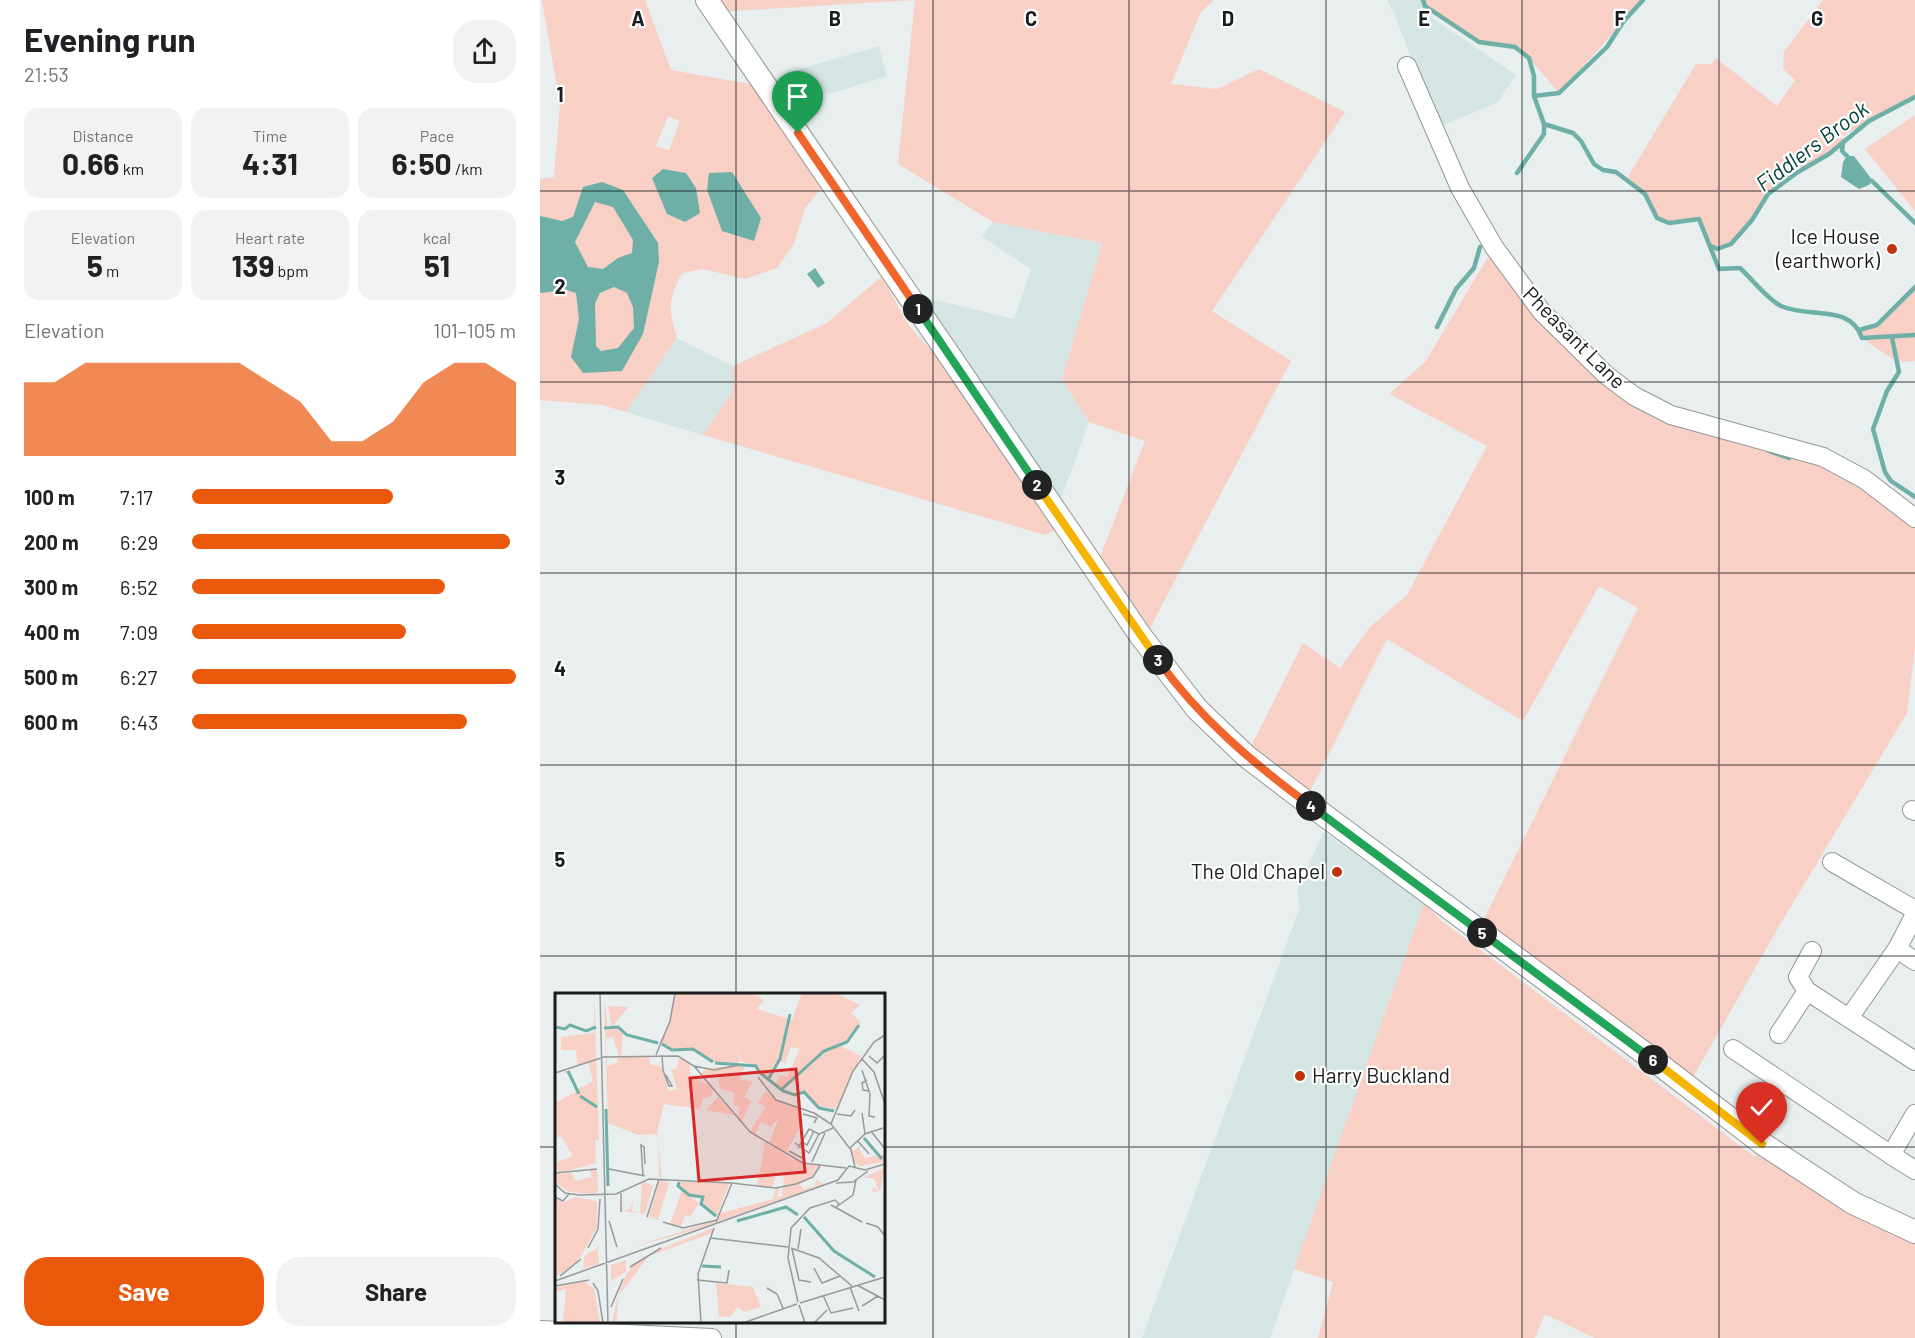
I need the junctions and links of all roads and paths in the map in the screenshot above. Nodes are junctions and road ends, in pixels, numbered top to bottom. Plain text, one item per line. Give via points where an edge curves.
1 (707, 0) edge
2 (1407, 66) dead end
3 (1915, 518) edge
4 (1832, 861) dead end
5 (1915, 912) edge
6 (1897, 949) junction
7 (1812, 951) dead end
8 (1915, 961) edge
9 (1807, 992) junction
10 (1849, 1018) junction
11 (1779, 1034) dead end
12 (1733, 1049) dead end
13 (1915, 1060) edge
14 (1915, 1114) edge
15 (1891, 1155) junction
16 (1915, 1170) edge
17 (1915, 1232) edge
18 (540, 1330) edge
19 (712, 1338) edge

1 - 17 main road via 1133,626 1197,709 1246,756 1296,795 1762,1144 1853,1203
2 - 3 street, Pheasant Lane via 1460,188 1494,247 1541,311 1606,375 1634,396 1671,415 1823,457 1864,479
4 - 5 street
5 - 6 street
6 - 8 street
6 - 10 street
7 - 9 street via 1798,977
9 - 10 street
9 - 11 street
10 - 13 street
12 - 15 street
14 - 15 street
15 - 16 street
18 - 19 street

